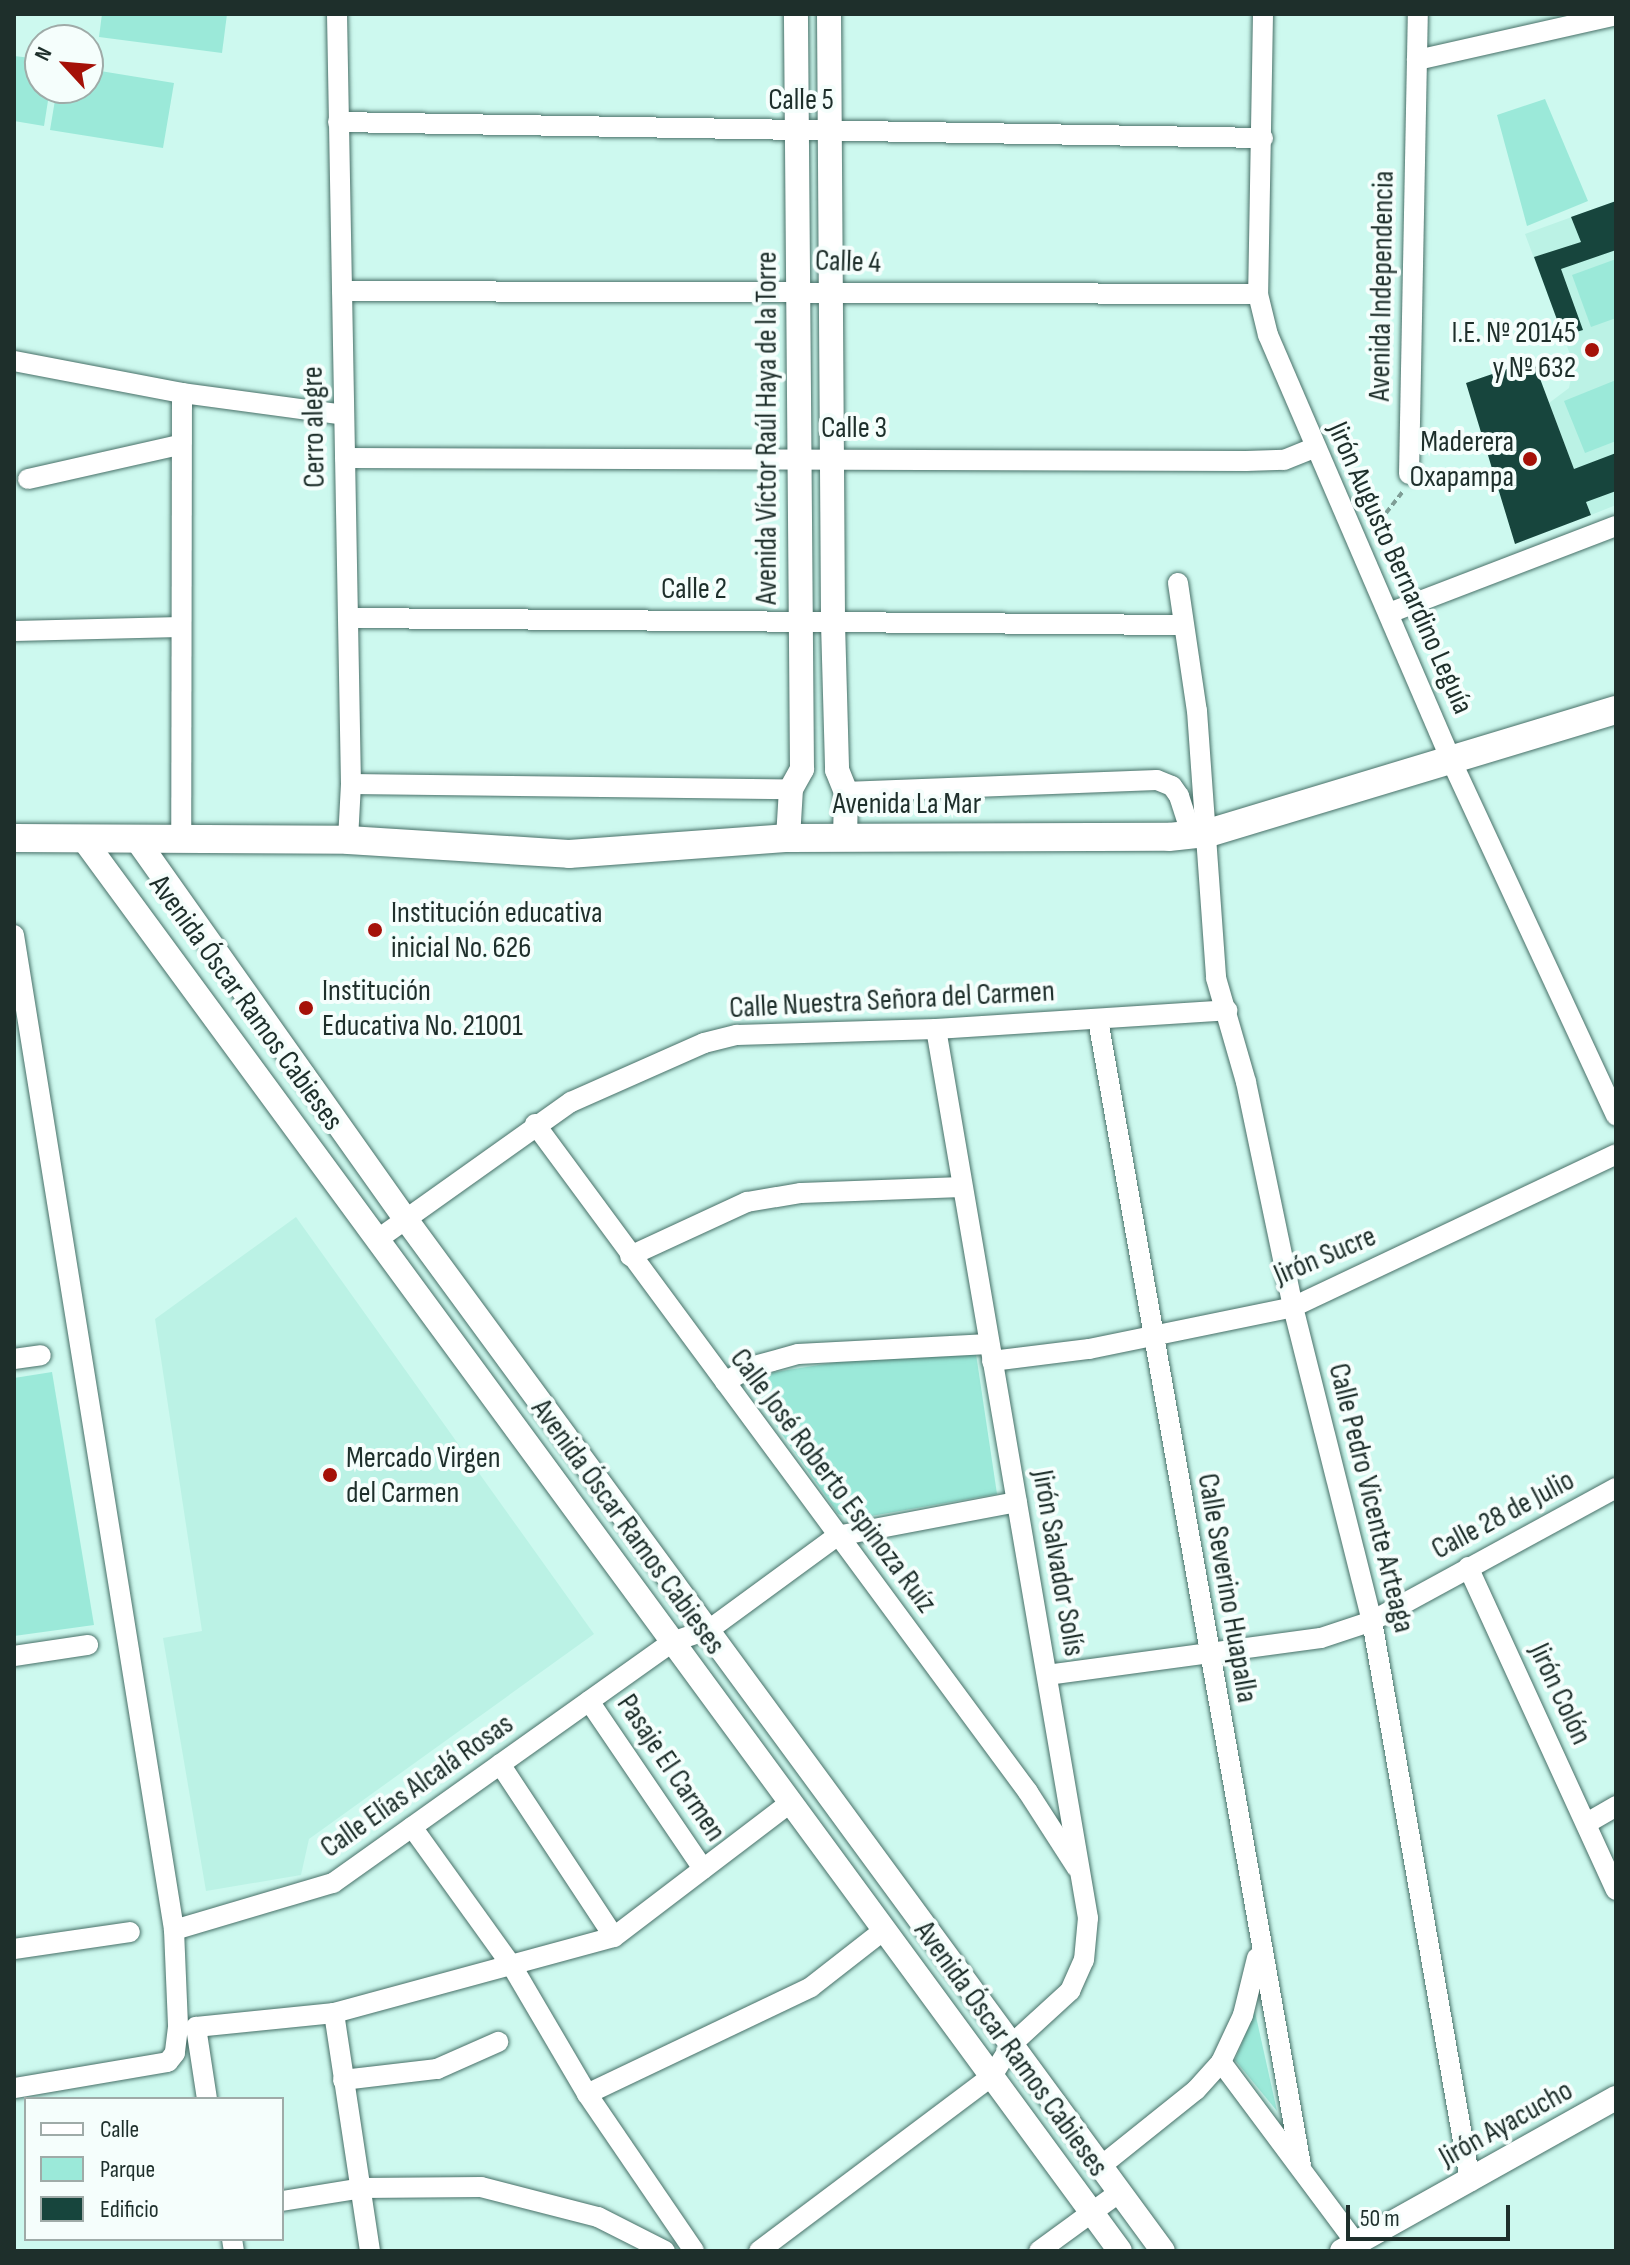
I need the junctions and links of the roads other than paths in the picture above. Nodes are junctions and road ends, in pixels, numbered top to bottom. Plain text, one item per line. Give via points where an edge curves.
1 (337, 14) edge
2 (796, 14) edge
3 (829, 14) edge
4 (1263, 14) edge
5 (1418, 14) edge
6 (1616, 15) edge
7 (1417, 60) junction
8 (338, 122) junction
9 (830, 129) junction
10 (797, 130) junction
11 (1263, 138) junction
12 (798, 290) junction
13 (342, 291) junction
14 (831, 293) junction
15 (1258, 294) junction
16 (14, 361) edge
17 (182, 393) junction
18 (344, 415) junction
19 (179, 445) junction
20 (1313, 448) junction
21 (345, 458) junction
22 (800, 458) junction
23 (832, 458) junction
24 (1409, 474) road end
25 (28, 479) dead end
26 (1616, 526) edge
27 (1178, 583) dead end
28 (1389, 613) junction
29 (348, 618) junction
30 (801, 620) junction
31 (833, 623) junction
32 (1183, 625) junction
33 (181, 627) junction
34 (14, 631) edge
35 (1616, 710) edge
36 (1451, 760) junction
37 (351, 784) junction
38 (791, 789) junction
39 (846, 792) junction
40 (1200, 834) junction
41 (14, 838) edge
42 (788, 838) junction
43 (845, 838) junction
44 (84, 840) junction
45 (137, 840) junction
46 (181, 840) junction
47 (348, 840) junction
48 (14, 935) edge
49 (1227, 1010) junction
50 (1098, 1020) junction
51 (936, 1029) junction
52 (1616, 1116) edge
53 (535, 1124) junction
54 (1616, 1154) edge
55 (962, 1187) junction
56 (405, 1218) junction
57 (378, 1239) junction
58 (630, 1256) junction
59 (1293, 1307) junction
60 (1154, 1336) junction
61 (991, 1353) junction
62 (41, 1355) dead end
63 (14, 1359) edge
64 (725, 1382) junction
65 (1616, 1488) edge
66 (1017, 1502) junction
67 (837, 1536) junction
68 (1468, 1567) junction
69 (1372, 1621) junction
70 (710, 1629) junction
71 (672, 1642) junction
72 (88, 1645) dead end
73 (1207, 1654) junction
74 (14, 1656) edge
75 (1047, 1675) junction
76 (589, 1701) junction
77 (500, 1764) junction
78 (790, 1803) junction
79 (1616, 1806) edge
80 (1587, 1823) junction
81 (412, 1827) junction
82 (703, 1869) junction
83 (1081, 1874) junction
84 (1616, 1890) edge
85 (174, 1930) junction
86 (884, 1930) junction
87 (130, 1932) dead end
88 (614, 1937) junction
89 (1260, 1943) junction
90 (14, 1949) edge
91 (512, 1966) junction
92 (334, 2013) junction
93 (498, 2042) dead end
94 (1012, 2044) junction
95 (1221, 2062) junction
96 (992, 2076) junction
97 (343, 2080) junction
98 (14, 2088) edge
99 (587, 2094) junction
100 (207, 2097) edge
101 (1616, 2098) edge
102 (1301, 2165) junction
103 (1101, 2166) junction
104 (1470, 2181) junction
105 (362, 2188) junction
106 (1120, 2192) junction
107 (284, 2201) edge
108 (1092, 2212) junction
109 (1349, 2247) edge
110 (370, 2251) edge
111 (665, 2251) edge
112 (694, 2251) edge
113 (759, 2251) edge
114 (1039, 2251) edge
115 (1120, 2251) edge
116 (1163, 2251) edge

1 - 8 street, Cerro alegre
2 - 10 street, Avenida Víctor Raúl Haya de la Torre
3 - 9 street
4 - 11 street, Jirón Augusto Bernardino Leguía
5 - 7 street, Avenida Independencia
6 - 7 street
7 - 24 street, Avenida Independencia
8 - 10 street, Calle 5
8 - 13 street, Cerro alegre
9 - 10 street, Calle 5
9 - 11 street, Calle 5
9 - 14 street
10 - 12 street, Avenida Víctor Raúl Haya de la Torre
11 - 15 street, Jirón Augusto Bernardino Leguía
12 - 13 street, Calle 4
12 - 14 street, Calle 4
12 - 22 street, Avenida Víctor Raúl Haya de la Torre
13 - 18 street, Cerro alegre
14 - 15 street, Calle 4
14 - 23 street
15 - 20 street, Jirón Augusto Bernardino Leguía via 1281,374
16 - 17 street
17 - 18 street
17 - 19 street
18 - 21 street, Cerro alegre
19 - 25 street
19 - 33 street
20 - 23 street, Calle 3 via 1284,460 1246,461
20 - 28 street, Jirón Augusto Bernardino Leguía
21 - 22 street, Calle 3
21 - 29 street, Cerro alegre
22 - 23 street, Calle 3
22 - 30 street, Avenida Víctor Raúl Haya de la Torre
23 - 31 street
26 - 28 street
27 - 32 street
28 - 36 street, Jirón Augusto Bernardino Leguía
29 - 30 street, Calle 2
29 - 37 street, Cerro alegre
30 - 31 street, Calle 2
30 - 38 street, Avenida Víctor Raúl Haya de la Torre via 802,769
31 - 32 street, Calle 2
31 - 39 street via 837,770
32 - 40 street
33 - 34 street
33 - 46 street
35 - 36 main road, Avenida La Mar
36 - 40 main road, Avenida La Mar
36 - 52 street, Jirón Augusto Bernardino Leguía
37 - 38 street
37 - 47 street, Cerro alegre
38 - 42 street, Avenida Víctor Raúl Haya de la Torre
39 - 40 street via 1157,780 1172,786
39 - 43 street
40 - 43 main road, Avenida La Mar
40 - 49 street, Calle Pedro Vicente Arteaga via 1216,978
41 - 44 main road, Avenida La Mar
42 - 43 main road, Avenida La Mar
42 - 47 main road, Avenida La Mar via 569,854
44 - 45 main road, Avenida La Mar
44 - 57 street, Avenida Óscar Ramos Cabieses
45 - 46 main road, Avenida La Mar
45 - 56 street, Avenida Óscar Ramos Cabieses
46 - 47 main road, Avenida La Mar
48 - 85 street
49 - 50 street, Calle Nuestra Señora del Carmen
49 - 59 street, Calle Pedro Vicente Arteaga
50 - 51 street, Calle Nuestra Señora del Carmen
50 - 60 street, Calle Severino Huapalla
51 - 53 street, Calle Nuestra Señora del Carmen via 715,1040 608,1081
51 - 55 street, Jirón Salvador Solís
53 - 56 street, Calle Nuestra Señora del Carmen
53 - 58 street, Calle José Roberto Espinoza Ruíz
54 - 59 street, Jirón Sucre
55 - 58 street via 801,1193 747,1202
55 - 61 street, Jirón Salvador Solís
56 - 57 street, Calle Nuestra Señora del Carmen
56 - 70 street, Avenida Óscar Ramos Cabieses
57 - 71 street, Avenida Óscar Ramos Cabieses
58 - 64 street, Calle José Roberto Espinoza Ruíz
59 - 60 street, Jirón Sucre
59 - 69 street, Calle Pedro Vicente Arteaga
60 - 61 street, Jirón Sucre
60 - 73 street, Calle Severino Huapalla
61 - 64 street, Jirón Sucre via 798,1354 751,1367
61 - 66 street, Jirón Salvador Solís
62 - 63 street
64 - 67 street, Calle José Roberto Espinoza Ruíz
65 - 68 street, Calle 28 de Julio
66 - 67 street
66 - 75 street, Jirón Salvador Solís
67 - 70 street, Calle Elías Alcalá Rosas
67 - 83 street, Calle José Roberto Espinoza Ruíz via 1028,1792
68 - 69 street, Calle 28 de Julio
68 - 80 street, Jirón Colón
69 - 73 street, Calle 28 de Julio via 1321,1638
69 - 104 street, Calle Pedro Vicente Arteaga
70 - 71 street, Calle Elías Alcalá Rosas
70 - 94 street, Avenida Óscar Ramos Cabieses
71 - 76 street, Calle Elías Alcalá Rosas
71 - 78 street, Avenida Óscar Ramos Cabieses
72 - 74 street
73 - 75 street, Calle 28 de Julio
73 - 89 street, Calle Severino Huapalla
75 - 83 street, Jirón Salvador Solís
76 - 77 street, Calle Elías Alcalá Rosas
76 - 82 street, Pasaje El Carmen
77 - 81 street, Calle Elías Alcalá Rosas
77 - 88 street
78 - 82 street
78 - 86 street, Avenida Óscar Ramos Cabieses
79 - 80 street
80 - 84 street, Jirón Colón
81 - 85 street, Calle Elías Alcalá Rosas via 333,1883
81 - 91 street
82 - 88 street
83 - 94 street, Jirón Salvador Solís via 1088,1918 1078,1977 1070,1991
85 - 98 street via 178,2027 175,2053 168,2062
86 - 96 street, Avenida Óscar Ramos Cabieses
86 - 99 street via 811,1987
87 - 90 street
88 - 91 street
89 - 95 street via 1252,1988
89 - 102 street, Calle Severino Huapalla
91 - 92 street
91 - 99 street
92 - 97 street
92 - 100 street via 196,2027
93 - 97 street via 437,2069
94 - 96 street, Jirón Salvador Solís
94 - 103 street, Avenida Óscar Ramos Cabieses
95 - 102 street
95 - 103 street via 1196,2090
96 - 108 street, Avenida Óscar Ramos Cabieses
96 - 113 street
97 - 105 street
99 - 112 street
101 - 104 street, Jirón Ayacucho
102 - 109 street
103 - 106 street, Avenida Óscar Ramos Cabieses
104 - 109 street, Jirón Ayacucho
105 - 107 street
105 - 110 street
105 - 111 street via 445,2184 515,2192 598,2217
106 - 108 street
106 - 116 street, Avenida Óscar Ramos Cabieses
108 - 114 street
108 - 115 street, Avenida Óscar Ramos Cabieses

